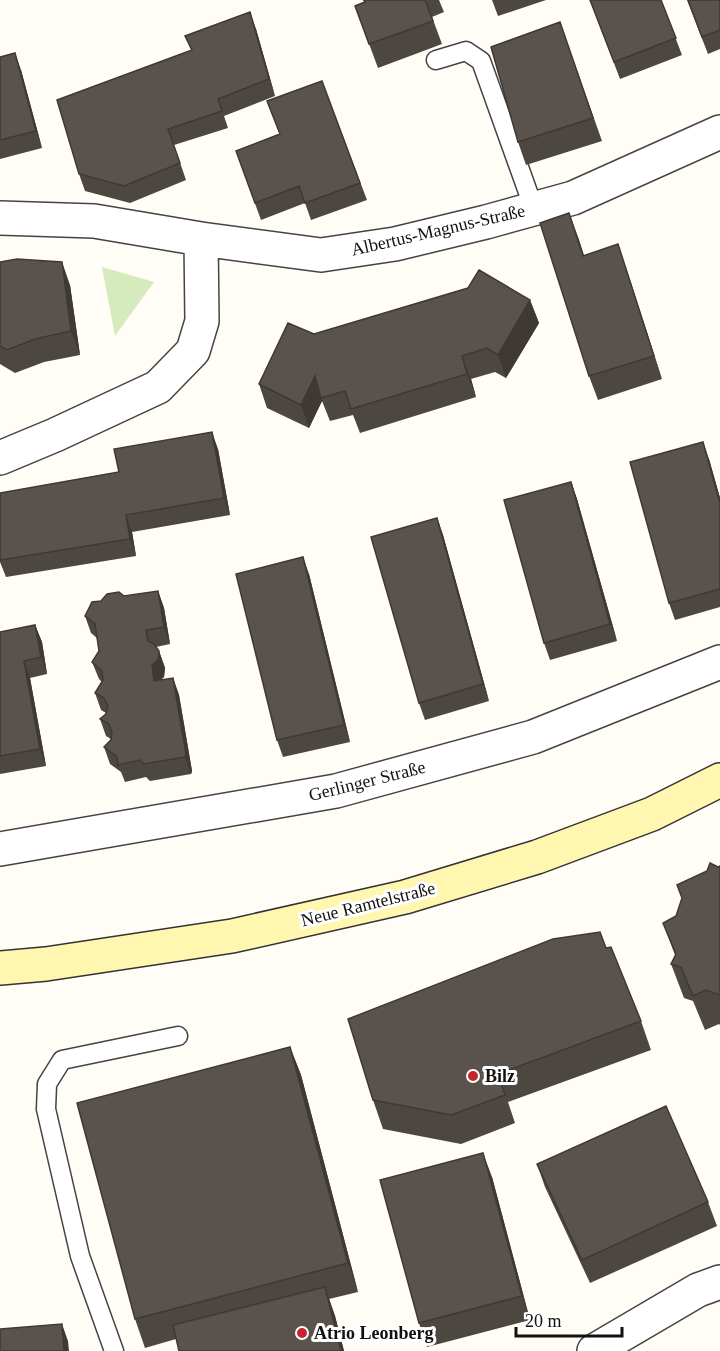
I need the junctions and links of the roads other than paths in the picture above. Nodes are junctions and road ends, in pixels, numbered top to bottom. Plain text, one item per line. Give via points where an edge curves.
1 (436, 60) dead end
2 (720, 132) edge
3 (534, 209) junction
4 (0, 218) edge
5 (201, 239) junction
6 (0, 458) edge
7 (720, 662) edge
8 (720, 780) edge
9 (0, 849) edge
10 (0, 968) edge
11 (178, 1036) dead end
12 (720, 1282) edge
13 (114, 1351) edge
14 (594, 1351) edge

1 - 3 lane via 466,51 481,61
2 - 3 street, Albertus-Magnus-Straße via 573,198
3 - 5 street, Albertus-Magnus-Straße via 395,244 321,255
4 - 5 street, Albertus-Magnus-Straße via 94,221
5 - 6 street via 202,321 193,351 158,387
7 - 9 street, Gerlinger Straße via 533,737 336,791
8 - 10 main road, Neue Ramtelstraße via 652,814 537,856 405,897 232,936
11 - 13 lane via 62,1060 47,1084 46,1109 80,1256
12 - 14 street via 698,1290

